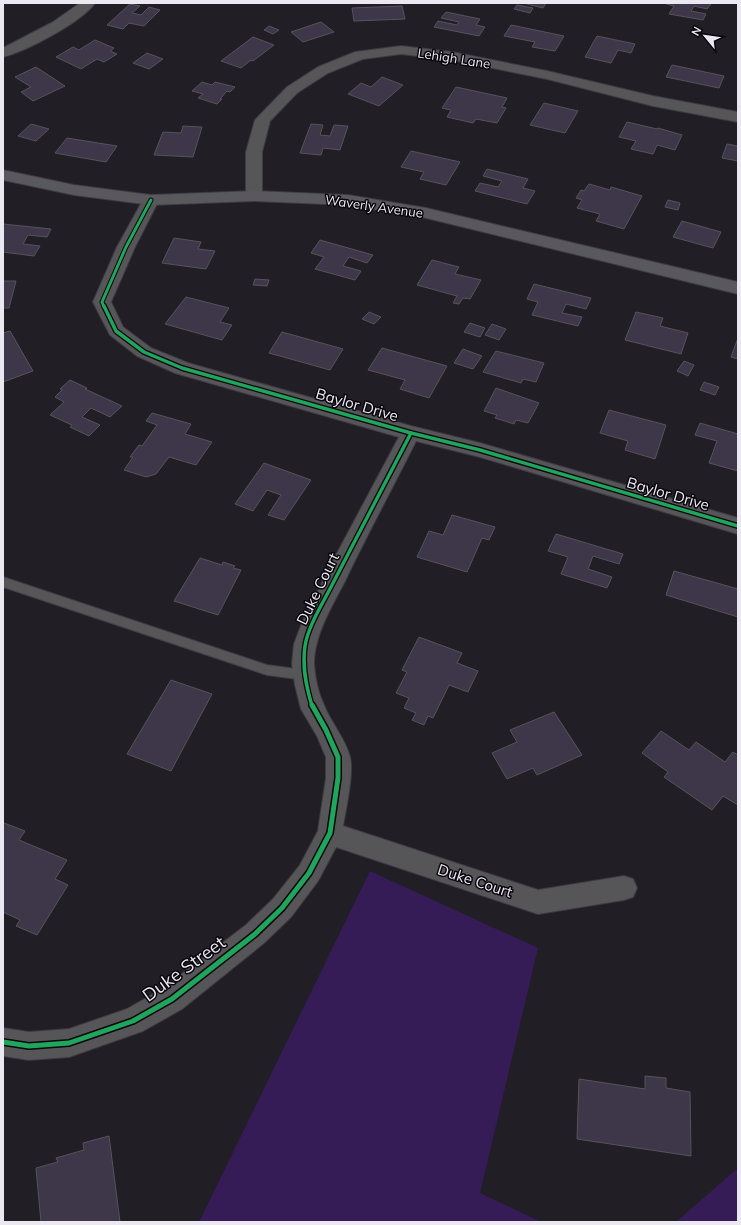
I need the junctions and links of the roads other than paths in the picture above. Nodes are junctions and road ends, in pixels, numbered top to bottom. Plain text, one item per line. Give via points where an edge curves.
1 (82, 4) edge
2 (3, 53) edge
3 (738, 117) edge
4 (3, 176) edge
5 (254, 196) junction
6 (151, 200) junction
7 (738, 288) edge
8 (411, 433) junction
9 (738, 526) edge
10 (3, 582) edge
11 (304, 675) junction
12 (330, 832) junction
13 (624, 888) dead end
14 (3, 1042) edge

1 - 2 street via 66,20
3 - 5 street, Lehigh Lane via 653,101 547,75 452,56 400,50 360,55 323,70 292,90 264,120 254,152
4 - 6 street, Waverly Avenue via 74,190
5 - 6 street, Waverly Avenue
5 - 7 street, Waverly Avenue via 348,200 426,213
6 - 8 street, Baylor Drive via 126,247 102,302 116,332 144,352 182,368
8 - 9 street, Baylor Drive via 480,450
8 - 11 street, Duke Court via 313,623 306,644
10 - 11 lane via 267,670
11 - 12 street, Duke Court via 313,709 338,757 338,778
12 - 13 street, Duke Court via 538,902
12 - 14 street, Duke Street via 309,873 282,908 255,934 172,999 133,1021 69,1043 30,1046

